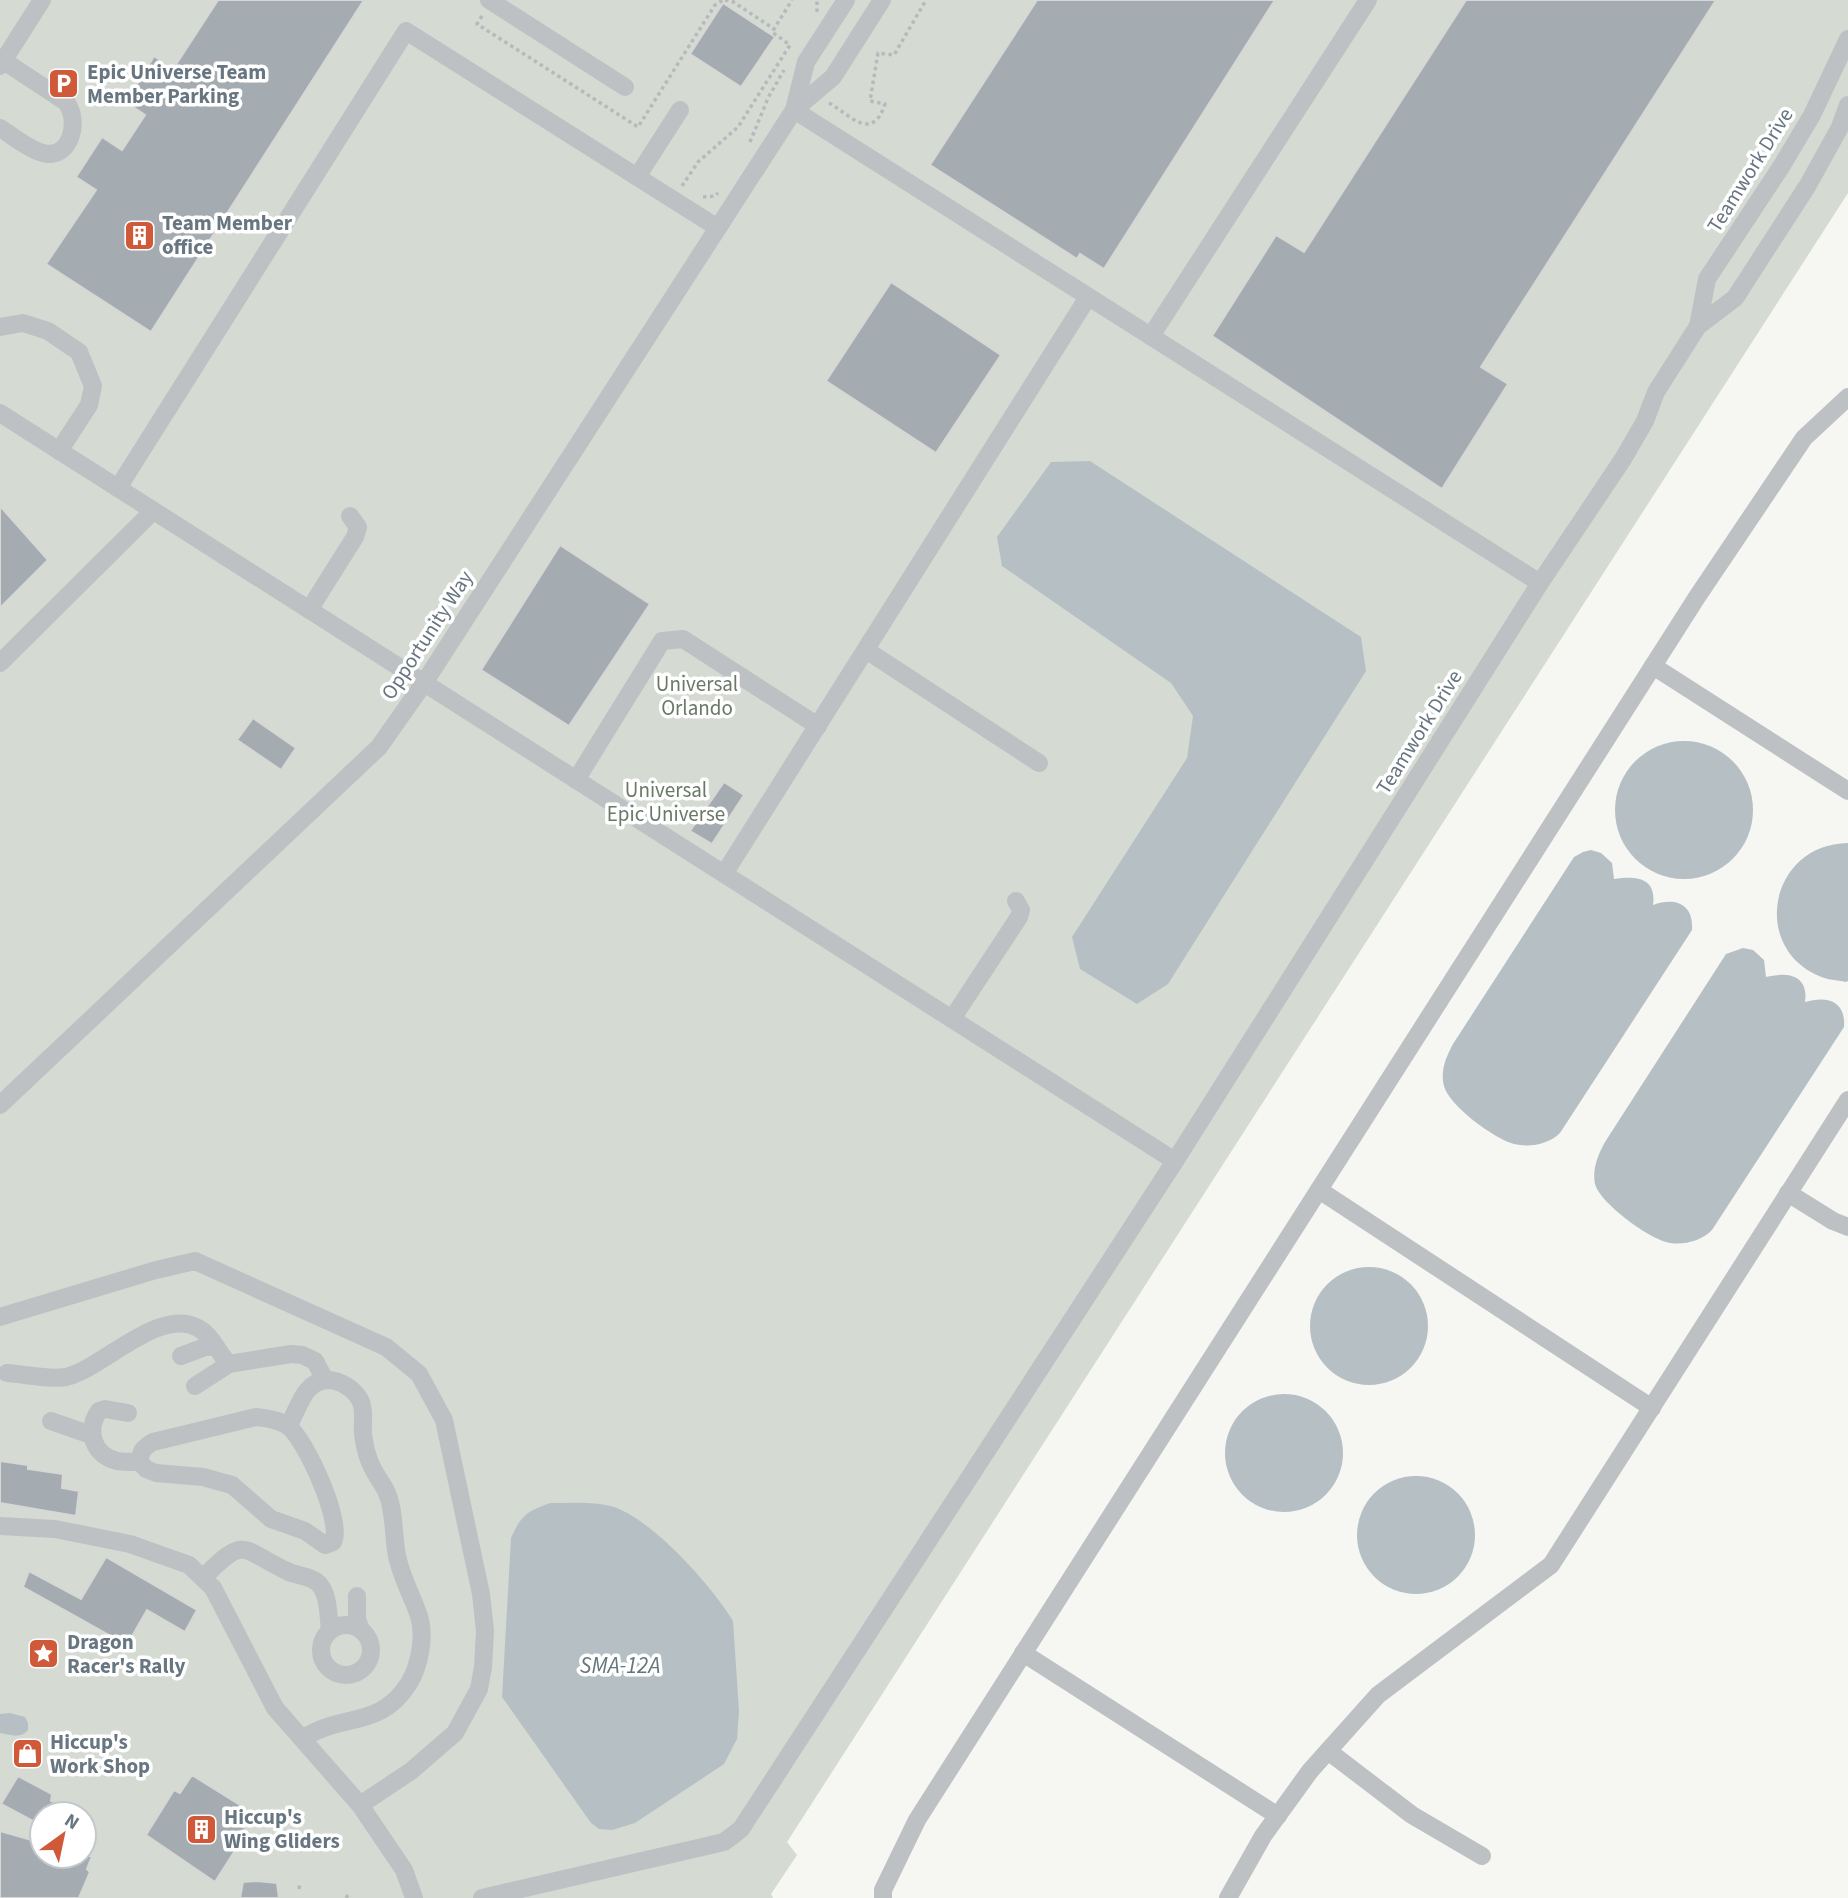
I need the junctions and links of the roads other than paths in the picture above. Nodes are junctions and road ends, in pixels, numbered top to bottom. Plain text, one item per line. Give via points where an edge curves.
1 (42, 0) edge
2 (489, 0) edge
3 (846, 0) edge
4 (1368, 0) edge
5 (873, 3) edge
6 (1848, 40) edge
7 (2, 64) edge
8 (625, 88) dead end
9 (806, 91) junction
10 (1848, 105) edge
11 (680, 110) dead end
12 (794, 110) junction
13 (0, 128) edge
14 (1791, 151) junction
15 (1816, 166) junction
16 (637, 177) junction
17 (718, 228) junction
18 (1088, 297) junction
19 (1698, 326) junction
20 (0, 327) edge
21 (1151, 336) junction
22 (1848, 397) edge
23 (0, 413) edge
24 (59, 451) junction
25 (118, 488) junction
26 (153, 511) junction
27 (350, 516) dead end
28 (1540, 583) junction
29 (309, 610) junction
30 (866, 650) junction
31 (0, 663) edge
32 (1653, 666) junction
33 (424, 683) junction
34 (818, 726) junction
35 (1039, 763) dead end
36 (576, 780) junction
37 (1848, 790) edge
38 (724, 874) junction
39 (1016, 901) dead end
40 (952, 1018) junction
41 (1848, 1100) edge
42 (0, 1105) edge
43 (1175, 1161) junction
44 (1319, 1190) junction
45 (1788, 1193) junction
46 (1848, 1227) edge
47 (0, 1317) edge
48 (215, 1347) junction
49 (181, 1356) dead end
50 (229, 1364) junction
51 (7, 1373) dead end
52 (325, 1380) junction
53 (195, 1386) dead end
54 (1651, 1408) junction
55 (128, 1413) dead end
56 (51, 1422) dead end
57 (288, 1426) junction
58 (91, 1434) junction
59 (140, 1462) junction
60 (0, 1526) edge
61 (203, 1578) junction
62 (357, 1596) dead end
63 (330, 1630) junction
64 (361, 1630) junction
65 (1023, 1653) junction
66 (304, 1738) junction
67 (1328, 1751) junction
68 (360, 1805) junction
69 (1278, 1816) junction
70 (1482, 1856) dead end
71 (414, 1898) edge
72 (482, 1898) edge
73 (883, 1898) edge
74 (1228, 1898) edge

1 - 7 street
2 - 8 street
3 - 9 street, Opportunity Way via 806,62
4 - 21 street
5 - 9 street via 833,77
6 - 14 street, Teamwork Drive
7 - 13 street via 66,103 74,124 71,139 46,155
9 - 12 street, Opportunity Way
10 - 15 street, Teamwork Drive
11 - 16 street
12 - 17 street, Opportunity Way
12 - 18 street
14 - 15 street
14 - 19 street, Teamwork Drive via 1707,279
15 - 19 street, Teamwork Drive via 1735,298
16 - 17 street
16 - 25 street via 406,31
17 - 33 street, Opportunity Way
18 - 21 street
18 - 30 street
19 - 28 street, Teamwork Drive via 1656,393 1623,459
20 - 24 street via 23,323 48,331 79,352 93,386 89,405
21 - 28 street
22 - 32 street via 1804,438
23 - 24 street
24 - 25 street
25 - 26 street
26 - 29 street
26 - 31 street
27 - 29 street via 358,527 355,537
28 - 43 street, Teamwork Drive
29 - 33 street
30 - 34 street
30 - 35 street
32 - 37 street
32 - 44 street
33 - 36 street
33 - 42 street, Opportunity Way via 379,747
34 - 36 street via 682,639 662,641
34 - 38 street
36 - 38 street
38 - 40 street
39 - 40 street via 1019,917
40 - 43 street
41 - 45 street
43 - 72 street, Teamwork Drive via 741,1829 724,1842
44 - 54 street
44 - 65 street
45 - 46 street
45 - 54 street
47 - 68 street via 195,1261 386,1347 419,1374 444,1420 481,1594 483,1667 479,1689 455,1733 411,1771
48 - 49 street
48 - 50 street
48 - 51 street via 201,1329 179,1323 138,1337 67,1376
50 - 52 street via 302,1354 315,1361
50 - 53 street
52 - 57 street via 305,1392
52 - 66 street via 346,1385 361,1404 369,1462 391,1506 398,1560 419,1617 421,1646 415,1672 396,1700 366,1718 321,1727
54 - 67 street via 1551,1565 1378,1696
55 - 58 street via 99,1411
56 - 58 street
57 - 59 street via 256,1417 196,1431 153,1442 144,1447
57 - 59 street via 298,1438 336,1523 336,1536 325,1545 305,1531 271,1519 232,1485 156,1473
58 - 59 street via 109,1458
60 - 61 street via 54,1529 130,1544 189,1565
61 - 63 street via 231,1551 255,1553 320,1585
61 - 66 street via 213,1588 275,1707
62 - 64 street
63 - 64 street via 345,1624
63 - 64 street via 321,1644 323,1660 334,1672 350,1675 364,1667 371,1652 371,1643
65 - 69 street
65 - 73 street via 917,1820
66 - 68 street
67 - 69 street
67 - 70 street via 1412,1815
68 - 71 street via 404,1870
69 - 74 street

